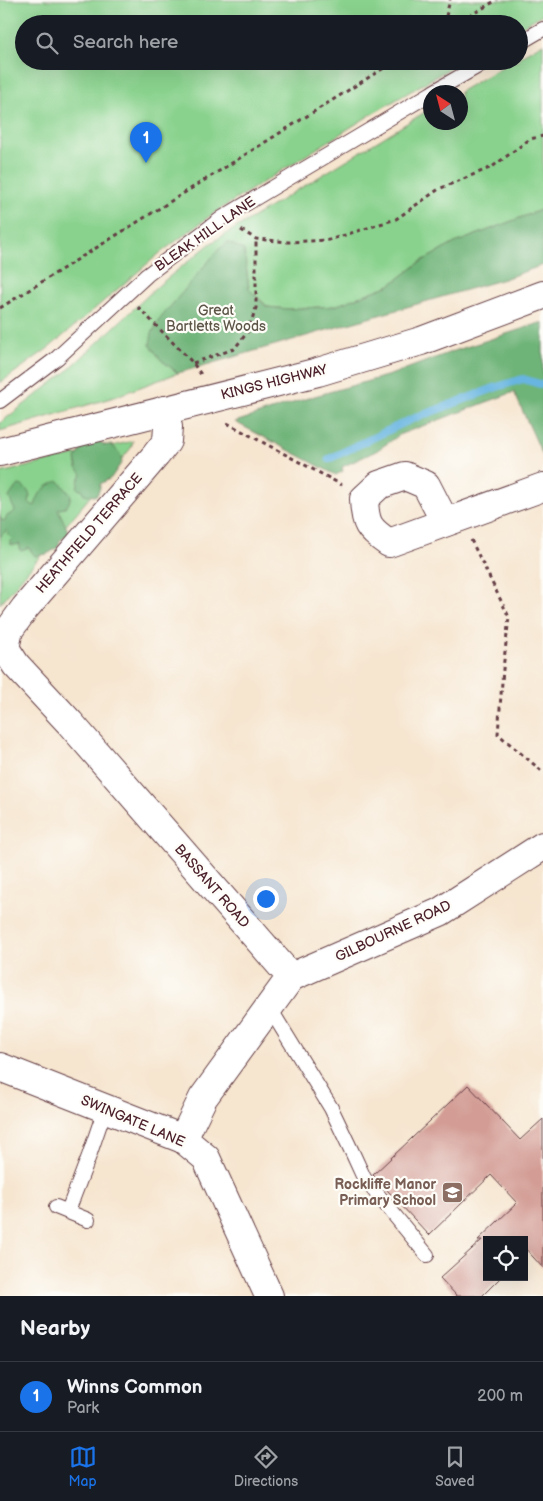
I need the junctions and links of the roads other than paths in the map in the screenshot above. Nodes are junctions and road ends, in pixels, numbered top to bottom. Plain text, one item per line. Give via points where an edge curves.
1 (543, 29) edge
2 (528, 38) edge
3 (472, 70) edge
4 (446, 85) edge
5 (423, 98) edge
6 (543, 295) edge
7 (0, 401) edge
8 (164, 410) junction
9 (0, 452) edge
10 (543, 487) edge
11 (453, 520) junction
12 (2, 651) edge
13 (543, 846) edge
14 (291, 977) junction
15 (269, 1007) junction
16 (0, 1067) edge
17 (105, 1108) junction
18 (183, 1139) junction
19 (88, 1220) dead end
20 (427, 1255) dead end
21 (269, 1296) edge

1 - 2 lane
3 - 4 lane, BLEAK HILL LANE
5 - 7 lane, BLEAK HILL LANE via 222,218 147,275 57,358
6 - 8 street, KINGS HIGHWAY via 421,341 318,372 218,409
8 - 9 street, KINGS HIGHWAY
8 - 12 street, HEATHFIELD TERRACE via 167,441 25,608 9,630
10 - 11 street
11 - 11 street via 389,543 373,532 365,516 364,499 379,485 406,476 426,485
12 - 14 street, BASSANT ROAD via 70,723
13 - 14 street, GILBOURNE ROAD via 440,912
14 - 15 street
15 - 18 street via 203,1098
15 - 20 lane via 331,1108 364,1178
16 - 17 street, SWINGATE LANE
17 - 18 street, SWINGATE LANE
17 - 19 lane via 89,1156 62,1209
18 - 21 street, SWINGATE LANE via 206,1158

